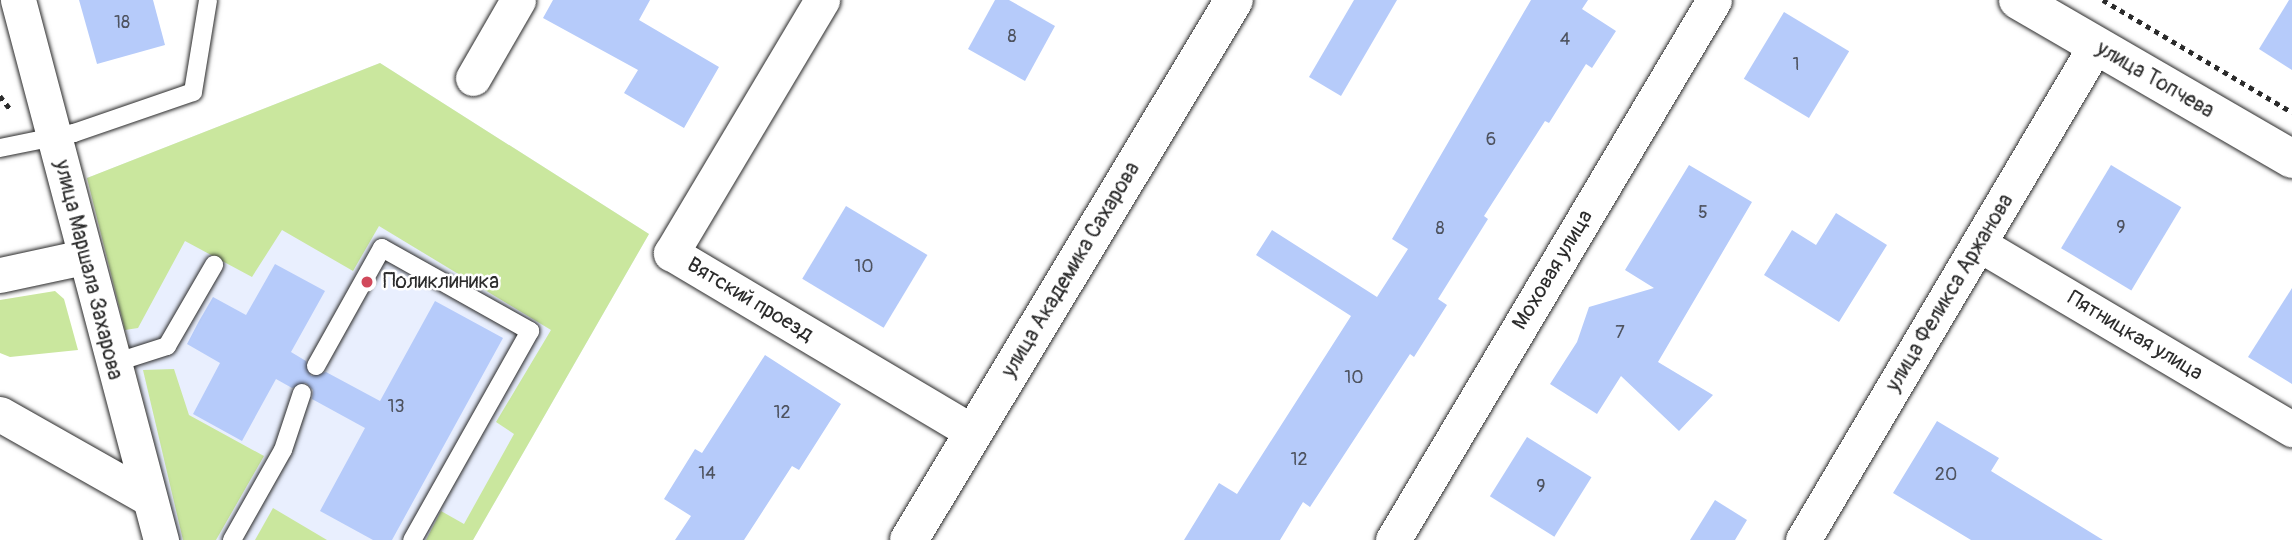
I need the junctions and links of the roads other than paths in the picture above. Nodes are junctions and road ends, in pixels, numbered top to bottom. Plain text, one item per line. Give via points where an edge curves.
1 (18, 0) edge
2 (208, 0) edge
3 (518, 0) edge
4 (822, 0) edge
5 (1234, 0) edge
6 (1714, 0) edge
7 (2037, 5) edge
8 (2096, 45) junction
9 (473, 78) dead end
10 (54, 137) junction
11 (0, 148) edge
12 (2292, 159) edge
13 (1979, 244) junction
14 (83, 257) junction
15 (214, 265) dead end
16 (0, 275) edge
17 (111, 364) junction
18 (316, 366) dead end
19 (302, 393) dead end
20 (0, 414) edge
21 (2292, 429) edge
22 (974, 433) junction
23 (147, 497) junction
24 (161, 540) edge
25 (232, 540) edge
26 (412, 540) edge
27 (909, 540) edge
28 (1393, 540) edge
29 (1803, 540) edge

1 - 10 street, улица Маршала Захарова
2 - 10 lane via 193,92
3 - 9 street
4 - 22 street, Вятский проезд via 671,253
5 - 22 street, улица Академика Сахарова
6 - 28 street, Моховая улица
7 - 8 street, улица Топчева
8 - 12 street, улица Топчева
8 - 13 street, улица Феликса Аржанова
10 - 11 lane
10 - 14 street, улица Маршала Захарова
13 - 21 street, Пятницкая улица
13 - 29 street, улица Феликса Аржанова
14 - 16 street
14 - 17 street, улица Маршала Захарова
15 - 17 lane via 167,346
17 - 23 street, улица Маршала Захарова
18 - 26 lane via 382,248 530,331
19 - 25 lane via 283,450
20 - 23 street
22 - 27 street, улица Академика Сахарова
23 - 24 street, улица Маршала Захарова

